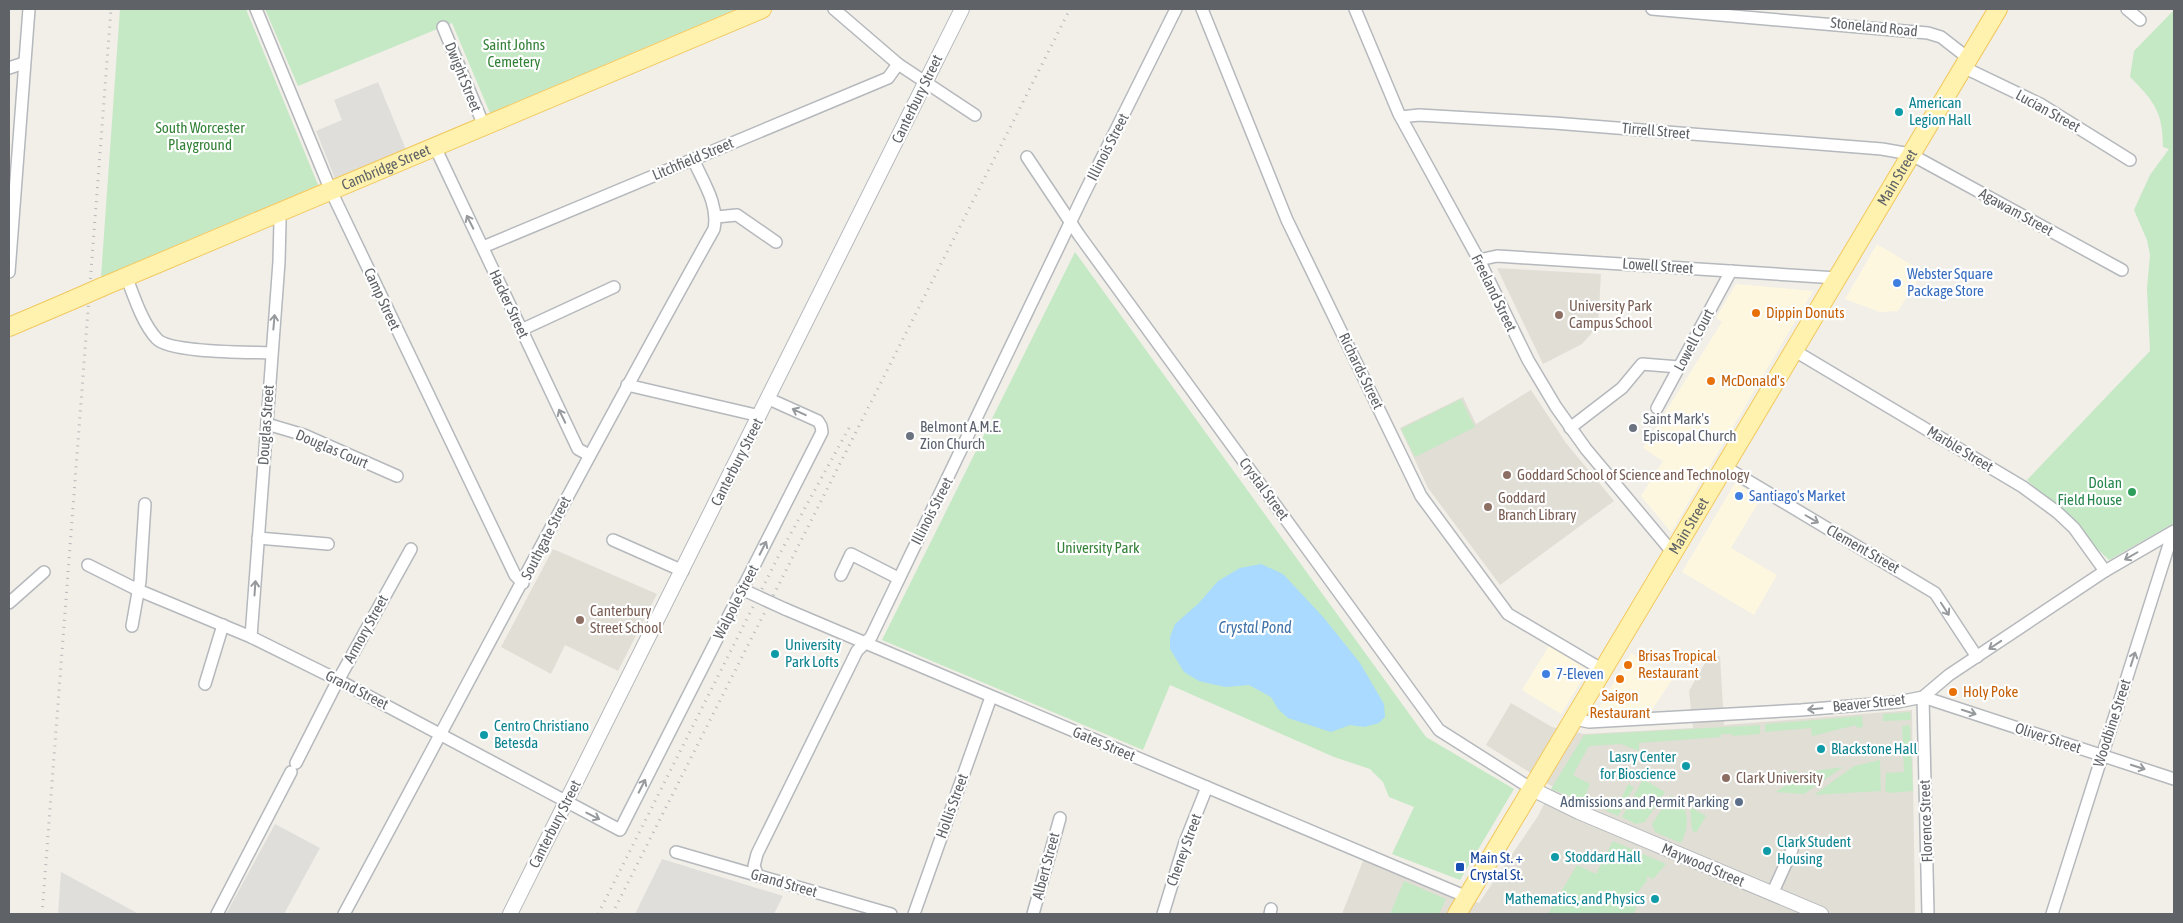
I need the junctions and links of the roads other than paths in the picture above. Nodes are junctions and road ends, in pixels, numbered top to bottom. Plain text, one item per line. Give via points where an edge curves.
1 (29, 9) edge
2 (256, 9) edge
3 (762, 9) edge
4 (834, 9) edge
5 (962, 9) edge
6 (1176, 9) edge
7 (1202, 9) edge
8 (1355, 9) edge
9 (1652, 9) edge
10 (1998, 9) edge
11 (2127, 9) edge
12 (1800, 14) edge
13 (2140, 20) dead end
14 (443, 27) dead end
15 (1965, 62) junction
16 (24, 63) junction
17 (898, 64) junction
18 (9, 68) edge
19 (925, 82) junction
20 (975, 115) dead end
21 (1401, 117) junction
22 (484, 126) junction
23 (434, 147) junction
24 (1910, 154) junction
25 (1026, 157) dead end
26 (693, 159) junction
27 (2130, 160) dead end
28 (330, 191) junction
29 (12, 194) edge
30 (276, 213) junction
31 (716, 217) junction
32 (1071, 223) junction
33 (776, 242) dead end
34 (483, 247) junction
35 (1479, 260) junction
36 (2122, 270) dead end
37 (1731, 271) junction
38 (9, 272) edge
39 (126, 276) junction
40 (1837, 278) junction
41 (614, 287) dead end
42 (9, 327) edge
43 (521, 330) junction
44 (1795, 351) junction
45 (272, 353) junction
46 (1679, 367) junction
47 (627, 385) junction
48 (769, 399) junction
49 (1657, 408) dead end
50 (760, 416) junction
51 (267, 424) junction
52 (1570, 428) junction
53 (589, 455) junction
54 (1726, 467) junction
55 (397, 476) dead end
56 (145, 504) dead end
57 (2174, 531) edge
58 (258, 538) junction
59 (613, 540) dead end
60 (328, 544) dead end
61 (410, 549) dead end
62 (1674, 553) junction
63 (88, 565) dead end
64 (683, 571) junction
65 (2105, 571) junction
66 (44, 572) dead end
67 (841, 575) dead end
68 (898, 578) junction
69 (523, 583) junction
70 (138, 590) junction
71 (745, 592) junction
72 (9, 603) edge
73 (223, 625) junction
74 (132, 626) dead end
75 (251, 637) junction
76 (864, 643) junction
77 (1977, 657) junction
78 (1603, 670) junction
79 (338, 680) junction
80 (205, 684) dead end
81 (991, 697) junction
82 (1922, 697) junction
83 (1574, 719) junction
84 (441, 734) junction
85 (2102, 755) junction
86 (2174, 779) edge
87 (1207, 787) junction
88 (1532, 789) junction
89 (566, 802) junction
90 (1060, 818) dead end
91 (620, 830) joint
92 (1792, 850) dead end
93 (676, 852) dead end
94 (758, 876) junction
95 (1772, 894) junction
96 (1467, 897) junction
97 (217, 914) edge
98 (344, 914) edge
99 (510, 914) edge
100 (891, 914) edge
101 (914, 914) edge
102 (1033, 914) edge
103 (1163, 914) edge
104 (1457, 914) edge
105 (1821, 914) edge
106 (1928, 914) edge
107 (2052, 914) edge

1 - 16 street
2 - 28 street, Camp Street
3 - 22 main road, Cambridge Street
4 - 17 street
5 - 19 street, Canterbury Street
6 - 32 street, Illinois Street
7 - 78 street, Richards Street via 1287,220 1421,496 1508,614
8 - 21 street, Freeland Street
9 - 12 street, Stoneland Road
10 - 15 main road, Main Street
11 - 13 street
12 - 15 street, Stoneland Road via 1928,33 1941,38
14 - 22 street, Dwight Street
15 - 24 main road, Main Street
15 - 27 street, Lucian Street
16 - 18 street
16 - 29 street
17 - 19 street
17 - 26 street, Litchfield Street via 888,78
19 - 20 street
19 - 48 street, Canterbury Street
21 - 24 street, Tirrell Street via 1419,115 1545,122 1882,149
21 - 35 street, Freeland Street
22 - 23 main road, Cambridge Street
23 - 28 main road, Cambridge Street
34 -> 23 street, Hacker Street
24 - 36 street, Agawam Street
24 - 40 main road, Main Street
25 - 32 street, Crystal Street
26 - 31 street
26 - 34 street, Litchfield Street
28 - 30 main road, Cambridge Street
28 - 69 street, Camp Street via 515,575
29 - 38 street
30 - 39 main road, Cambridge Street
45 -> 30 street, Douglas Street via 279,262 280,221
31 - 33 street via 737,215
31 - 47 street, Southgate Street via 714,229
32 - 68 street, Illinois Street
32 - 88 street, Crystal Street via 1439,730
34 - 43 street, Hacker Street
35 - 37 street, Lowell Street via 1497,256
35 - 52 street, Freeland Street via 1528,360
37 - 40 street, Lowell Street
37 - 46 street, Lowell Court
39 - 42 main road, Cambridge Street, bridge
39 - 45 street via 143,316 158,340 176,347
40 - 44 main road, Main Street
41 - 43 street
53 -> 43 street, Hacker Street via 578,449
44 - 54 main road, Main Street
44 - 65 street, Marble Street via 2023,486 2074,528
45 - 51 street, Douglas Street
46 - 49 street, Lowell Court
46 - 52 street via 1642,364 1622,388
47 - 50 street
47 - 53 street, Southgate Street
48 - 50 street, Canterbury Street
71 -> 48 street, Walpole Street via 822,432 818,421
50 - 64 street, Canterbury Street
51 - 55 street, Douglas Court via 304,435
51 - 58 street, Douglas Street
52 - 62 street, Freeland Street
53 - 69 street, Southgate Street
54 - 62 main road, Main Street
54 -> 77 street, Clement Street via 1935,593
56 - 70 street
57 -> 65 street, Beaver Street
85 -> 57 street, Woodbine Street
58 - 60 street
75 -> 58 street, Douglas Street
59 - 64 street
61 - 79 street, Armory Street
62 - 78 main road, Main Street
63 - 70 street, Grand Street
64 - 89 street, Canterbury Street
65 -> 77 street, Beaver Street
66 - 72 street
67 - 68 street via 851,554
68 - 76 street, Illinois Street via 871,637
69 - 84 street, Southgate Street
70 - 73 street, Grand Street
70 - 74 street
71 - 76 street, Gates Street, bridge
91 -> 71 street, Walpole Street
73 - 75 street, Grand Street
73 - 80 street
75 - 79 street, Grand Street
76 - 81 street, Gates Street
76 - 94 street, Illinois Street via 857,651 770,824 754,866
77 - 82 street, Beaver Street
78 - 83 main road, Main Street
79 - 84 street, Grand Street
79 - 97 street, Armory Street
81 - 87 street, Gates Street
81 - 101 street, Hollis Street
82 -> 83 street, Beaver Street via 1801,710 1589,722
82 -> 85 street, Oliver Street
82 - 106 street, Florence Street
83 - 88 main road, Main Street
84 - 89 street, Grand Street
84 - 98 street, Southgate Street
85 -> 86 street, Oliver Street
85 - 107 street, Woodbine Street
87 - 96 street, Gates Street
87 - 103 street, Cheney Street via 1185,842
88 - 95 street, Maywood Street
88 - 96 main road, Main Street
89 -> 91 street, Grand Street
89 - 99 street, Canterbury Street
90 - 102 street, Albert Street
92 - 95 street
93 - 94 street, Grand Street
94 - 100 street, Grand Street
95 - 105 street, Maywood Street
96 - 104 main road, Main Street

